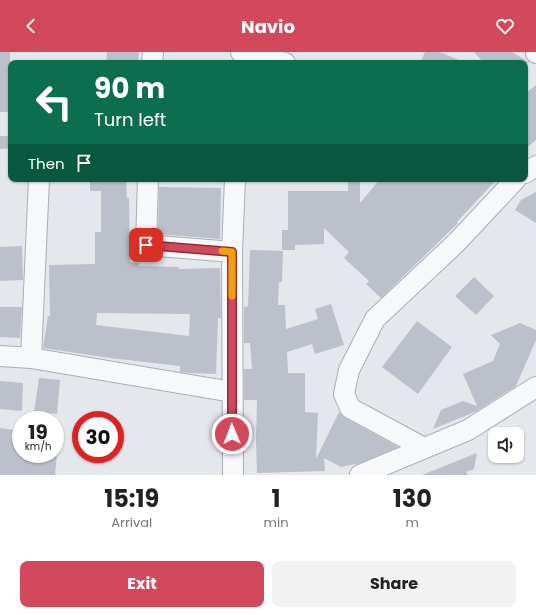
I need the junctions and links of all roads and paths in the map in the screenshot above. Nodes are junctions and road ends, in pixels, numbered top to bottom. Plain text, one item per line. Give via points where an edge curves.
1 (242, 52) edge
2 (273, 60) edge
3 (39, 182) edge
4 (148, 182) edge
5 (235, 182) edge
6 (513, 182) edge
7 (232, 252) junction
8 (0, 356) edge
9 (31, 358) junction
10 (536, 387) edge
11 (232, 392) junction
12 (424, 448) junction
13 (233, 475) edge
14 (360, 475) edge

1 - 2 street
3 - 9 street
4 - 7 street via 146,245
5 - 7 street
6 - 12 street via 456,243 375,319 348,370 344,394 350,408
7 - 11 street
8 - 9 street
9 - 11 street
10 - 12 street via 468,430
11 - 13 street
12 - 14 street

